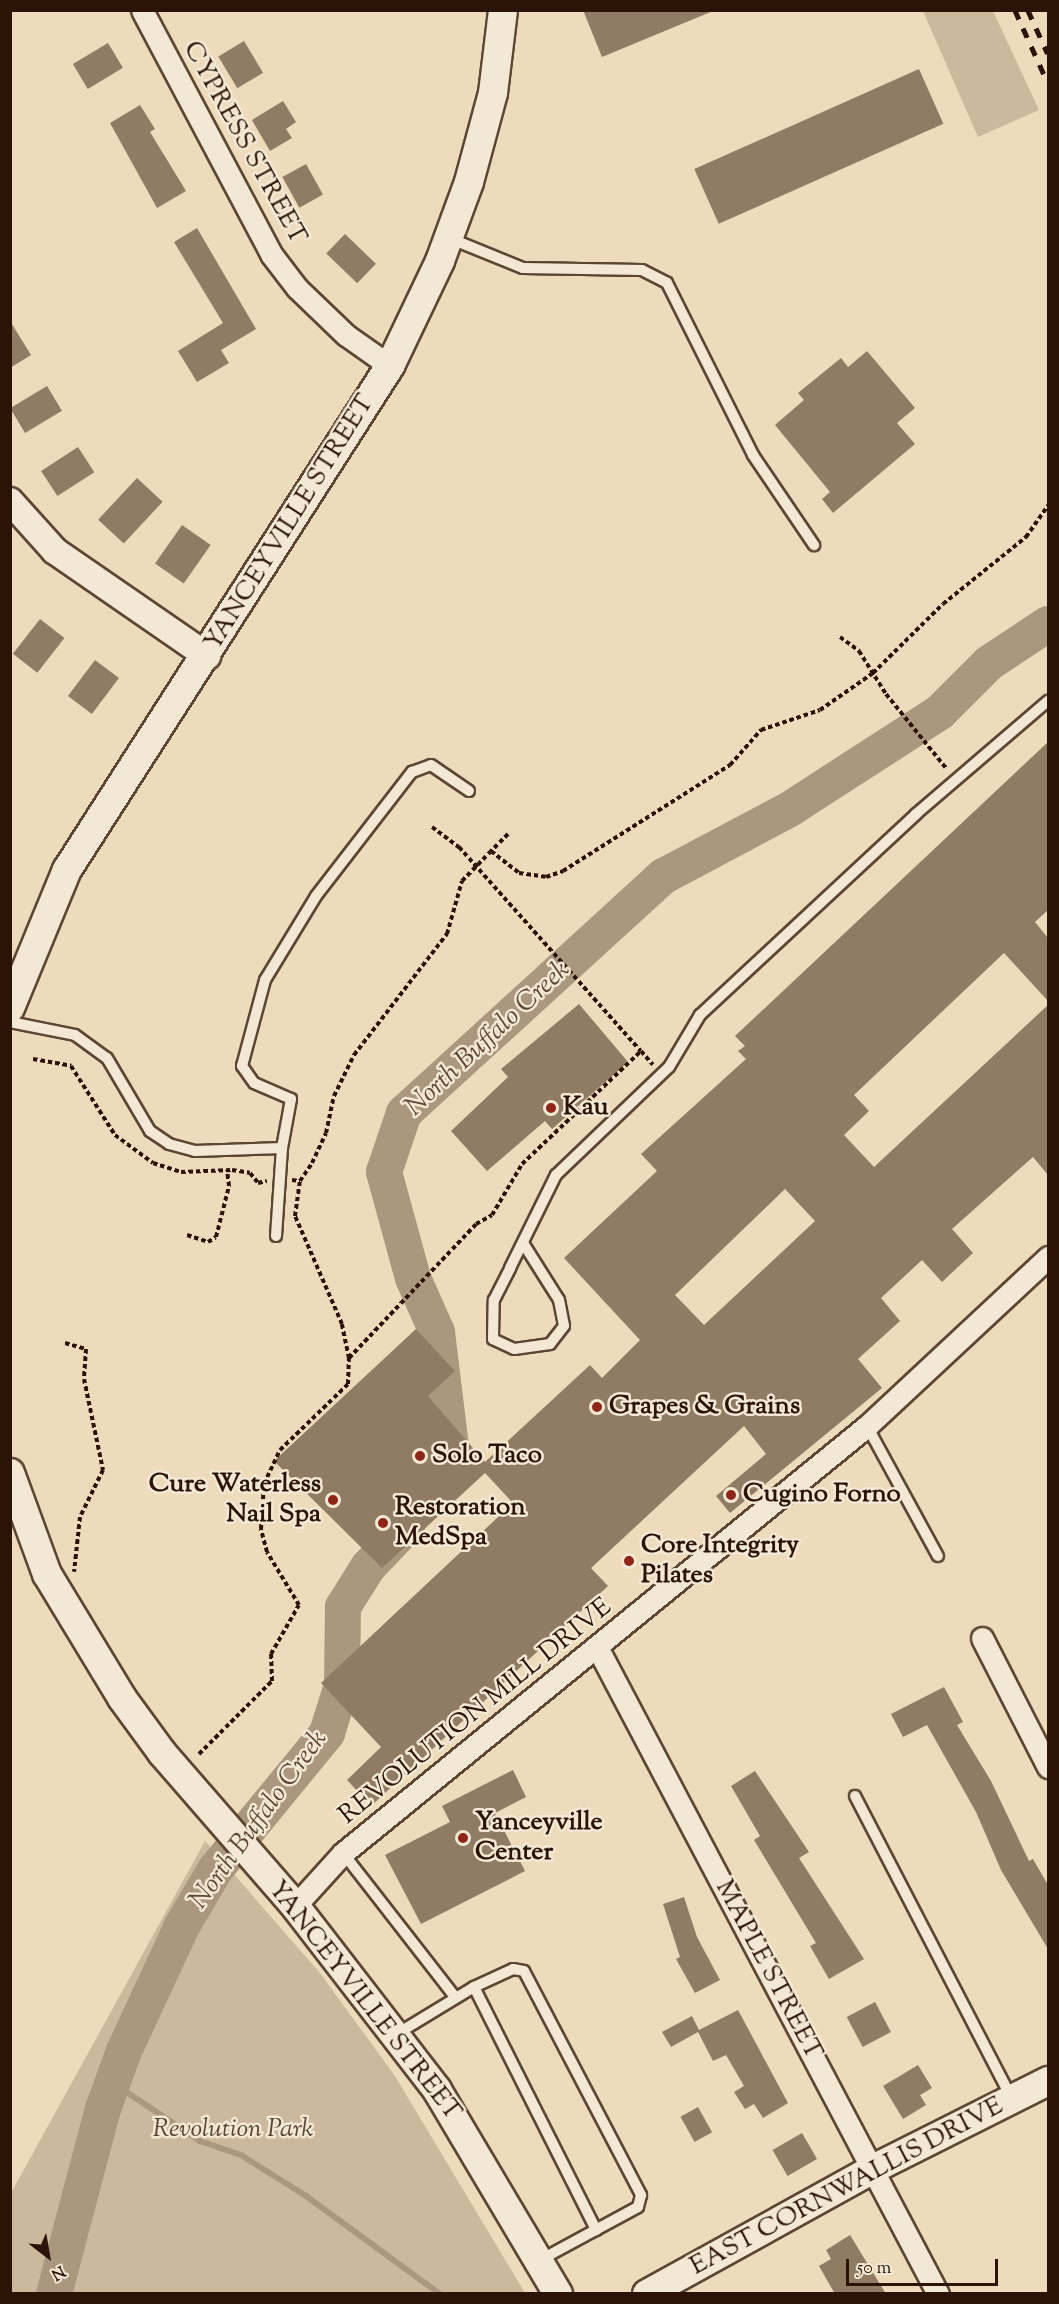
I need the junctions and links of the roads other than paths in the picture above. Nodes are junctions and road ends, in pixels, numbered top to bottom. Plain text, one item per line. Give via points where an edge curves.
1 (142, 10) edge
2 (503, 10) edge
3 (449, 238) junction
4 (390, 366) junction
5 (10, 501) edge
6 (814, 545) dead end
7 (207, 656) junction
8 (1048, 701) edge
9 (469, 791) dead end
10 (10, 1008) edge
11 (10, 1022) edge
12 (282, 1148) junction
13 (276, 1236) dead end
14 (523, 1243) junction
15 (1048, 1257) edge
16 (867, 1426) junction
17 (10, 1473) edge
18 (938, 1556) dead end
19 (982, 1638) dead end
20 (597, 1647) junction
21 (1048, 1767) edge
22 (855, 1796) dead end
23 (343, 1853) junction
24 (286, 1896) junction
25 (474, 1987) junction
26 (455, 1997) junction
27 (394, 2035) junction
28 (1048, 2081) edge
29 (1012, 2100) junction
30 (873, 2169) junction
31 (596, 2230) junction
32 (539, 2261) junction
33 (558, 2294) edge
34 (647, 2294) edge
35 (938, 2294) edge

1 - 4 street, CYPRESS STREET via 271,254 297,288 346,335
2 - 3 main road, YANCEYVILLE STREET via 493,93 470,182
3 - 4 main road, YANCEYVILLE STREET
3 - 6 lane via 523,268 642,270 668,283 753,455
4 - 7 main road, YANCEYVILLE STREET
5 - 7 street via 55,551
7 - 10 main road, YANCEYVILLE STREET via 67,870
8 - 14 lane via 916,814 700,1015 662,1074 556,1175
9 - 12 lane via 431,765 412,772 316,897 265,980 242,1066 254,1083 291,1098
11 - 12 lane via 75,1035 107,1058 150,1131 169,1144 195,1151
12 - 13 lane
14 - 14 lane via 560,1300 564,1326 550,1344 514,1349 492,1338 494,1300
15 - 16 street, REVOLUTION MILL DRIVE
16 - 18 lane
16 - 20 street, REVOLUTION MILL DRIVE
17 - 24 main road, YANCEYVILLE STREET via 28,1527 72,1622 146,1733
19 - 21 street
20 - 23 street, REVOLUTION MILL DRIVE
20 - 30 street, MAPLE STREET
22 - 29 lane
23 - 24 street, REVOLUTION MILL DRIVE
23 - 26 lane
24 - 27 main road, YANCEYVILLE STREET
25 - 26 lane
25 - 31 lane
25 - 31 lane via 513,1969 524,1971 641,2195 639,2206
26 - 27 lane
27 - 32 main road, YANCEYVILLE STREET via 464,2132
28 - 29 main road, EAST CORNWALLIS DRIVE
29 - 30 main road, EAST CORNWALLIS DRIVE
30 - 34 main road, EAST CORNWALLIS DRIVE
30 - 35 street, MAPLE STREET
31 - 32 lane
32 - 33 main road, YANCEYVILLE STREET

